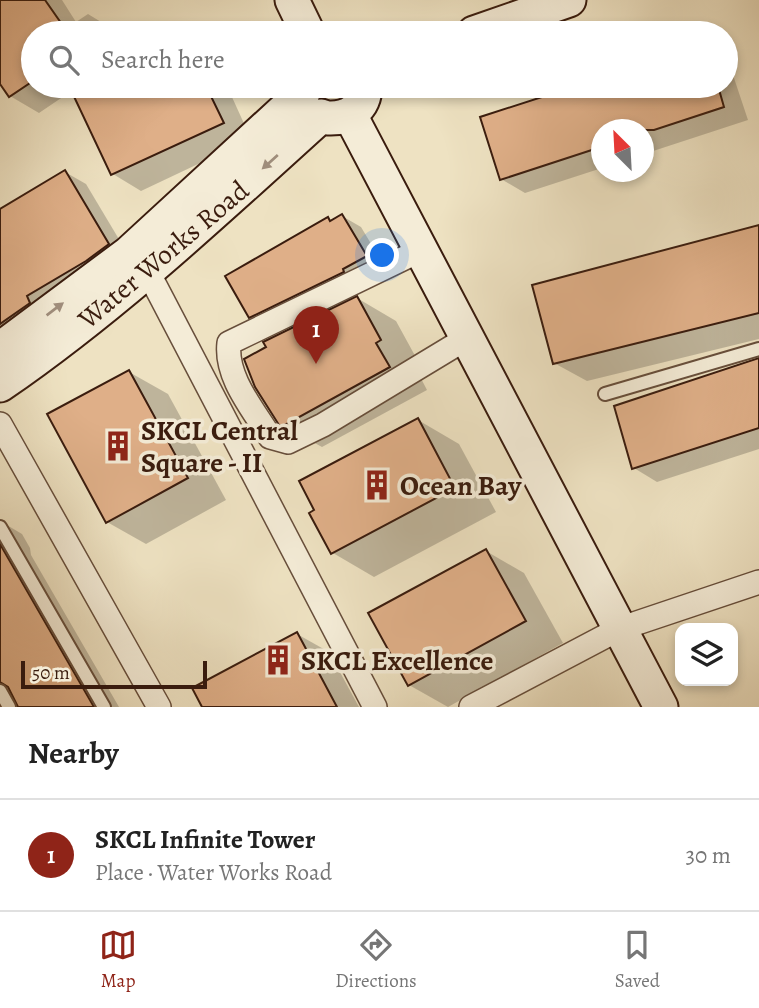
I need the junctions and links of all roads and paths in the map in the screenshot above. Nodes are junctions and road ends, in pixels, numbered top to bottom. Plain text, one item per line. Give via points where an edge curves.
1 (292, 0) edge
2 (569, 0) edge
3 (528, 6) edge
4 (302, 21) edge
5 (498, 21) edge
6 (363, 98) edge
7 (319, 102) edge
8 (421, 250) junction
9 (148, 272) junction
10 (467, 338) junction
11 (18, 349) edge
12 (759, 349) edge
13 (0, 385) edge
14 (605, 394) dead end
15 (0, 424) edge
16 (0, 527) edge
17 (759, 582) edge
18 (619, 629) junction
19 (0, 691) edge
20 (9, 707) edge
21 (104, 707) edge
22 (159, 707) edge
23 (375, 707) edge
24 (471, 707) edge
25 (661, 707) edge

1 - 4 main road
2 - 3 main road
3 - 5 main road
6 - 7 main road
7 - 8 main road
7 -> 9 main road, Water Works Road
11 -> 7 main road, Water Works Road via 129,253
8 - 10 main road
8 - 10 street via 229,343 233,376 270,437 288,442
9 - 11 main road, Water Works Road
9 - 23 street
10 - 18 main road
11 - 13 main road, Water Works Road
12 - 14 lane
15 - 22 street
16 - 21 lane
17 - 18 street
18 - 24 street
18 - 25 main road
19 - 20 lane

